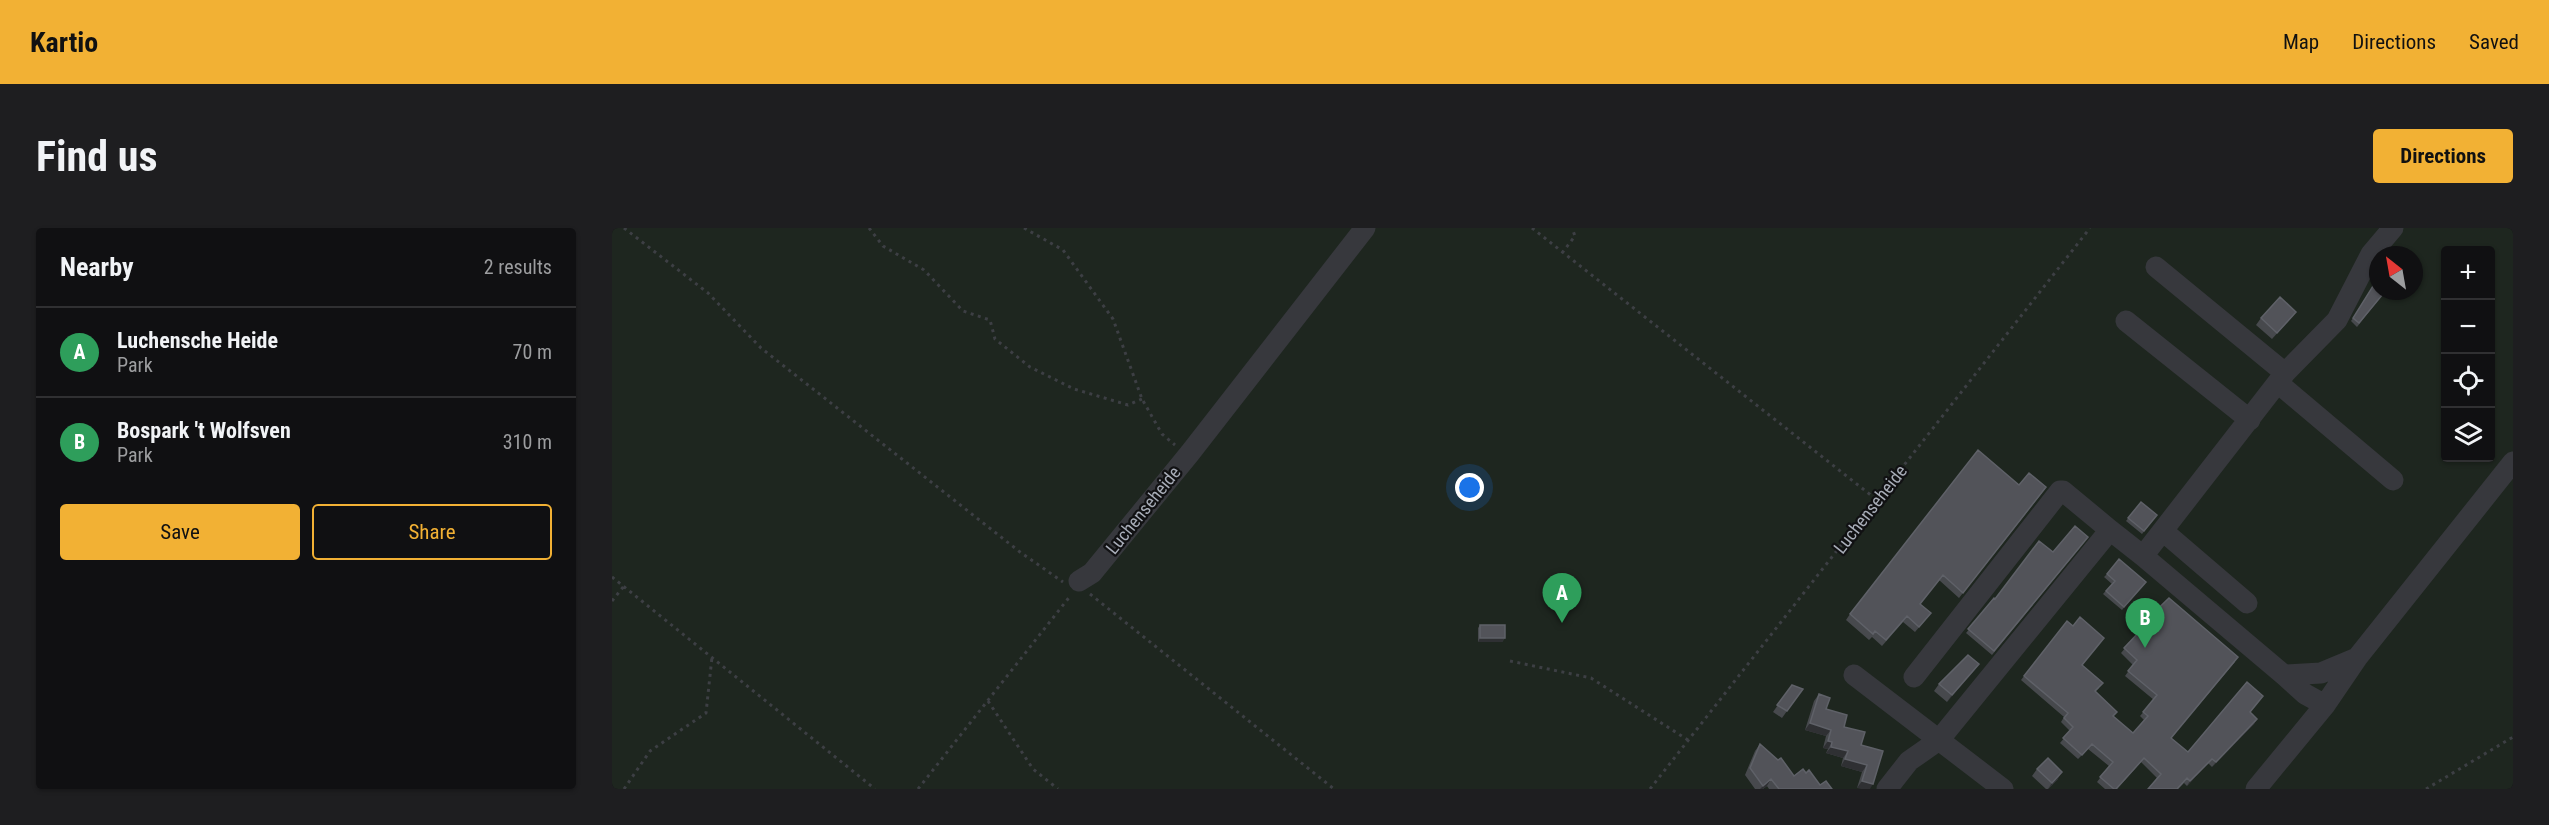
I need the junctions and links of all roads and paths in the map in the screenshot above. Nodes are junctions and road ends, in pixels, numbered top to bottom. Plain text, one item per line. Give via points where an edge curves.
1 (624, 228) edge
2 (868, 228) edge
3 (1024, 228) edge
4 (1365, 228) edge
5 (1532, 228) edge
6 (1572, 228) edge
7 (2090, 228) edge
8 (2393, 228) edge
9 (1562, 253) junction
10 (2156, 267) dead end
11 (2126, 321) dead end
12 (2281, 378) junction
13 (1142, 399) junction
14 (2250, 420) junction
15 (1190, 453) junction
16 (2511, 467) edge
17 (2393, 480) dead end
18 (1877, 500) junction
19 (2110, 530) junction
20 (2163, 531) junction
21 (2143, 556) junction
22 (612, 577) edge
23 (1079, 581) junction
24 (624, 586) junction
25 (612, 601) edge
26 (2247, 603) dead end
27 (712, 657) junction
28 (2357, 658) junction
29 (1510, 661) dead end
30 (1854, 675) dead end
31 (2284, 675) junction
32 (1914, 676) dead end
33 (988, 701) junction
34 (2325, 705) junction
35 (2513, 737) edge
36 (1688, 740) junction
37 (1939, 740) junction
38 (624, 789) edge
39 (875, 789) edge
40 (918, 789) edge
41 (1058, 789) edge
42 (1334, 789) edge
43 (1650, 789) edge
44 (1887, 789) edge
45 (2003, 789) edge
46 (2256, 789) edge
47 (2426, 789) edge

1 - 23 path via 720,303 761,348 1011,545 1059,581
2 - 13 path via 883,246 924,270 963,311 990,320 995,339 1030,367 1074,389 1128,405
3 - 13 path via 1063,250 1113,319
4 - 15 street, Luchenseheide
5 - 9 path
6 - 9 path via 1575,236
7 - 18 path, Luchenseheide
8 - 12 street via 2372,254 2337,320
9 - 18 path
10 - 12 street
11 - 14 street
12 - 14 street
12 - 17 street
13 - 15 path via 1162,434
14 - 20 street
15 - 23 street, Luchenseheide via 1092,573
16 - 28 street
18 - 36 path, Luchenseheide
19 - 21 street
19 - 32 street via 2060,491
19 - 37 street
20 - 21 street
20 - 26 street
21 - 31 street
22 - 24 path
23 - 33 path via 1066,606
23 - 42 path via 1096,600
24 - 25 path
24 - 27 path
27 - 38 path via 706,713 650,751
27 - 39 path
28 - 31 street via 2321,673
28 - 34 street
29 - 36 path via 1591,678
30 - 37 street
31 - 34 street
33 - 40 path
33 - 41 path via 1034,769
34 - 46 street
35 - 47 path
36 - 43 path, Luchenseheide
37 - 44 street via 1909,761
37 - 45 street

